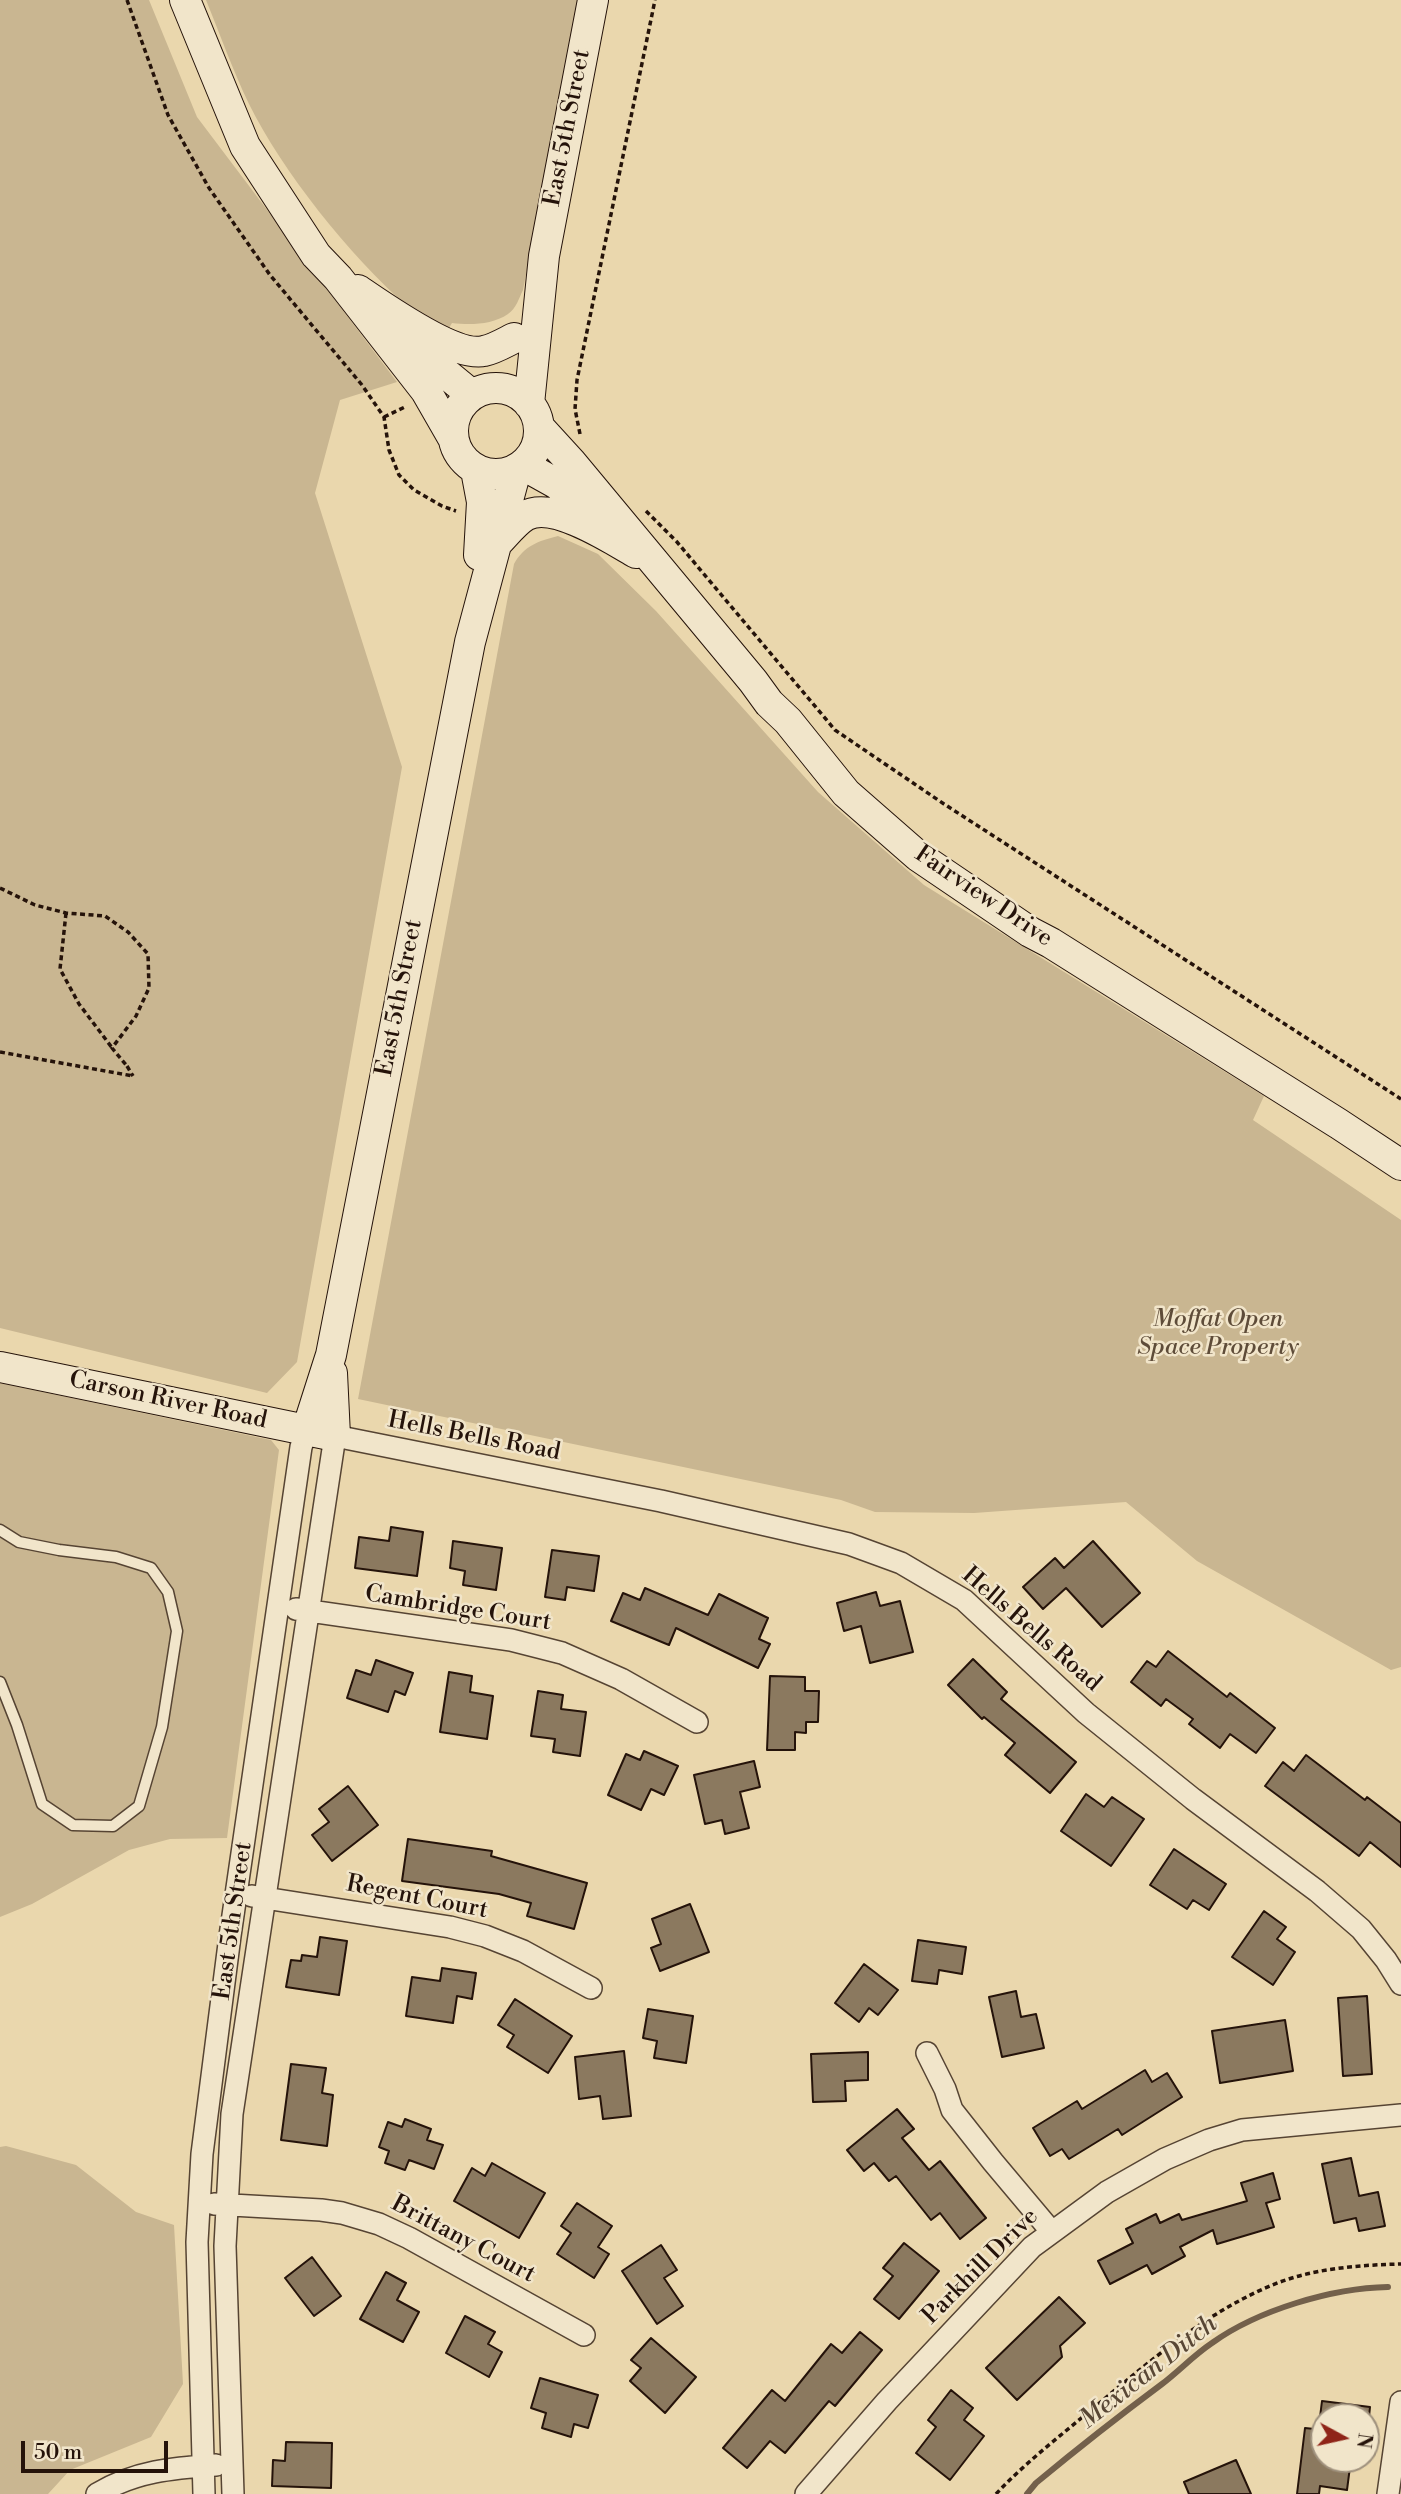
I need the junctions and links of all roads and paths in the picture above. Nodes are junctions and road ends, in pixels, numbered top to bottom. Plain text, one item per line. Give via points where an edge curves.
1 (127, 0) edge
2 (185, 0) edge
3 (593, 0) edge
4 (655, 0) edge
5 (544, 256) junction
6 (345, 286) junction
7 (513, 338) junction
8 (479, 392) junction
9 (415, 403) dead end
10 (534, 416) junction
11 (384, 417) junction
12 (453, 438) junction
13 (581, 438) dead end
14 (519, 467) junction
15 (476, 470) junction
16 (642, 507) dead end
17 (465, 513) dead end
18 (497, 543) junction
19 (647, 554) junction
20 (470, 642) junction
21 (0, 888) edge
22 (66, 913) junction
23 (112, 1048) junction
24 (0, 1052) edge
25 (1401, 1099) edge
26 (1401, 1165) edge
27 (0, 1367) edge
28 (321, 1433) junction
29 (0, 1530) edge
30 (279, 1606) junction
31 (307, 1611) junction
32 (0, 1682) edge
33 (697, 1721) dead end
34 (237, 1894) junction
35 (265, 1898) junction
36 (1401, 1984) edge
37 (591, 1988) dead end
38 (927, 2053) dead end
39 (1401, 2115) edge
40 (200, 2202) junction
41 (228, 2206) junction
42 (1051, 2231) junction
43 (1401, 2264) edge
44 (584, 2335) dead end
45 (1401, 2402) edge
46 (232, 2464) junction
47 (203, 2466) junction
48 (97, 2494) edge
49 (204, 2494) edge
50 (233, 2494) edge
51 (806, 2494) edge
52 (996, 2494) edge
53 (1388, 2494) edge

1 - 11 path via 168,115 209,188 270,275
2 - 6 main road via 246,146 316,254
3 - 5 main road, East 5th Street
4 - 13 path via 577,380 575,409
5 - 7 main road, East 5th Street
5 - 10 main road, East 5th Street
6 - 7 main road via 453,346 481,352
6 - 8 main road
6 - 12 main road via 426,391
7 - 8 main road, East 5th Street via 502,368
8 - 10 main road via 509,390
8 - 12 main road via 456,414
9 - 11 path
10 - 14 main road via 537,444
10 - 19 main road, Fairview Drive
11 - 17 path via 399,475 414,491
12 - 15 main road via 463,460
14 - 15 main road via 500,475
14 - 18 main road, East 5th Street
14 - 19 main road, Fairview Drive via 557,484
15 - 20 main road, East 5th Street via 482,516
16 - 25 path via 677,542 835,730
18 - 19 main road via 525,515 547,513 593,527
18 - 20 main road, East 5th Street
19 - 26 main road, Fairview Drive via 846,793 918,856 1030,932
20 - 28 main road, East 5th Street via 331,1355
21 - 22 path
22 - 23 path via 60,969
22 - 23 path via 106,916 148,954 149,988 136,1016
23 - 24 path via 133,1076
27 - 28 main road, Carson River Road
28 - 30 street, East 5th Street via 301,1447
28 - 31 street, East 5th Street
28 - 36 street, Hells Bells Road via 661,1501 849,1544 901,1563 964,1600 1086,1713 1317,1891 1361,1929
29 - 32 lane via 19,1542 116,1557 151,1568 168,1592 177,1631 162,1727 139,1806 113,1826 73,1825 42,1804
30 - 31 street, Cambridge Court
30 - 34 street, East 5th Street
31 - 33 street, Cambridge Court via 511,1640 562,1653
31 - 35 street, East 5th Street
34 - 35 street, Regent Court
34 - 40 street, East 5th Street via 202,2154
35 - 37 street, Regent Court via 485,1936
35 - 41 street, East 5th Street via 232,2114
38 - 42 street via 952,2110
39 - 42 street, Parkhill Drive via 1242,2130 1209,2140 1107,2192
40 - 41 street, Brittany Court
40 - 47 street, East 5th Street
41 - 44 street, Brittany Court via 321,2210 379,2224
41 - 46 street, East 5th Street via 225,2246
42 - 51 street, Parkhill Drive via 981,2300
43 - 52 path via 1326,2269 1282,2281 1228,2305 1127,2380
45 - 53 street
46 - 47 street
46 - 50 street, East 5th Street
47 - 48 street via 135,2476
47 - 49 street, East 5th Street

